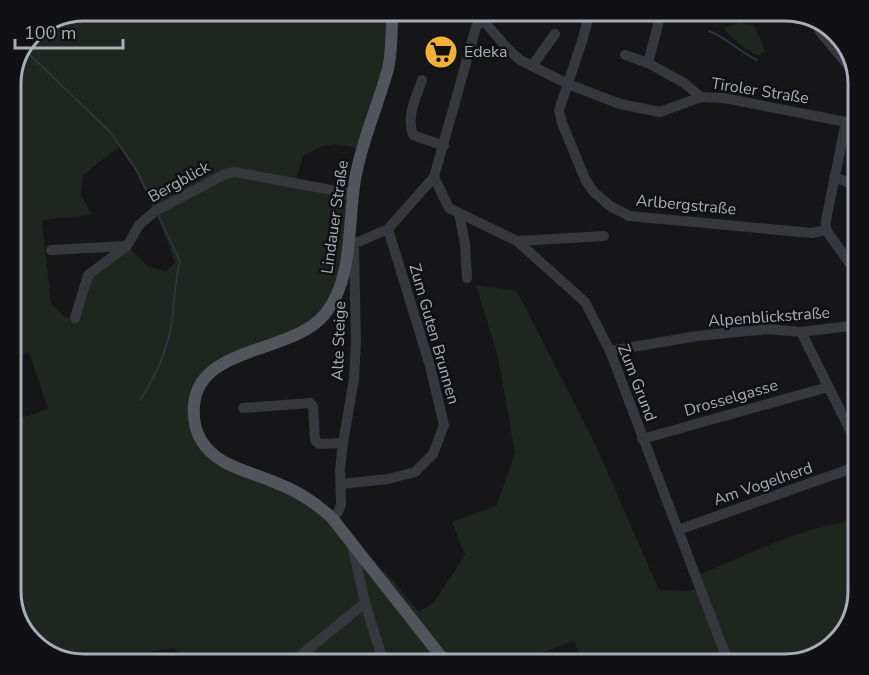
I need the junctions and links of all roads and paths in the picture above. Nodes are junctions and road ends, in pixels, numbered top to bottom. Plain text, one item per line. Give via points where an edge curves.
1 (391, 21) edge
2 (479, 21) edge
3 (488, 21) edge
4 (588, 21) edge
5 (658, 21) edge
6 (555, 34) dead end
7 (625, 55) dead end
8 (648, 63) junction
9 (532, 66) junction
10 (422, 80) dead end
11 (567, 84) junction
12 (701, 97) junction
13 (846, 122) joint
14 (444, 146) junction
15 (434, 177) junction
16 (834, 177) junction
17 (848, 182) edge
18 (353, 194) junction
19 (459, 213) junction
20 (388, 229) junction
21 (826, 230) junction
22 (603, 236) dead end
23 (517, 241) junction
24 (349, 242) junction
25 (127, 246) junction
26 (51, 250) dead end
27 (848, 261) edge
28 (467, 278) dead end
29 (75, 318) dead end
30 (848, 326) edge
31 (801, 332) junction
32 (610, 351) junction
33 (828, 387) junction
34 (243, 408) dead end
35 (848, 426) edge
36 (642, 439) junction
37 (343, 443) junction
38 (848, 470) edge
39 (341, 484) junction
40 (332, 518) junction
41 (678, 530) junction
42 (351, 544) junction
43 (365, 603) junction
44 (302, 654) edge
45 (381, 654) edge
46 (439, 654) edge
47 (725, 654) edge

1 - 18 main road, Lindauer Straße via 388,68 361,152
2 - 14 street
3 - 9 street, Tiroler Straße via 508,49
4 - 11 street, Arlbergstraße
5 - 8 street
6 - 9 street
7 - 8 street
8 - 12 street
9 - 11 street, Tiroler Straße
10 - 14 street via 410,127 413,135
11 - 12 street, Tiroler Straße via 594,96 650,111
11 - 21 street, Arlbergstraße via 559,110 562,123 586,181 610,207 629,216
12 - 13 street, Tiroler Straße
13 - 16 street
14 - 15 street
15 - 19 street, Zum Grund via 449,208
15 - 20 street
16 - 17 street
16 - 21 street
18 - 24 main road, Lindauer Straße
18 - 25 street, Bergblick via 235,172 225,174 156,211 139,225
19 - 23 street, Zum Grund
19 - 28 street
20 - 24 street via 356,243
20 - 39 street, Zum Guten Brunnen via 444,425 433,454 415,472
21 - 27 street
22 - 23 street
23 - 32 street, Zum Grund via 585,302
24 - 37 street, Alte Steige via 354,250 356,341
24 - 40 main road, Lindauer Straße via 342,282 325,315 310,329 217,367 198,387 193,413 201,440 220,460 298,493
25 - 26 street
25 - 29 street, Bergblick via 88,275
30 - 31 street, Alpenblickstraße
31 - 32 street, Alpenblickstraße via 768,329 697,336
31 - 33 street
32 - 36 street, Zum Grund
33 - 35 street
33 - 36 street, Drosselgasse
34 - 37 street via 310,403 315,440 319,444
36 - 41 street, Zum Grund
37 - 39 street, Alte Steige
38 - 41 street, Am Vogelherd
39 - 40 street, Alte Steige via 341,506
40 - 42 main road, Lindauer Straße
41 - 47 street, Zum Grund
42 - 43 street
42 - 46 main road, Lindauer Straße
43 - 44 street
43 - 45 street

